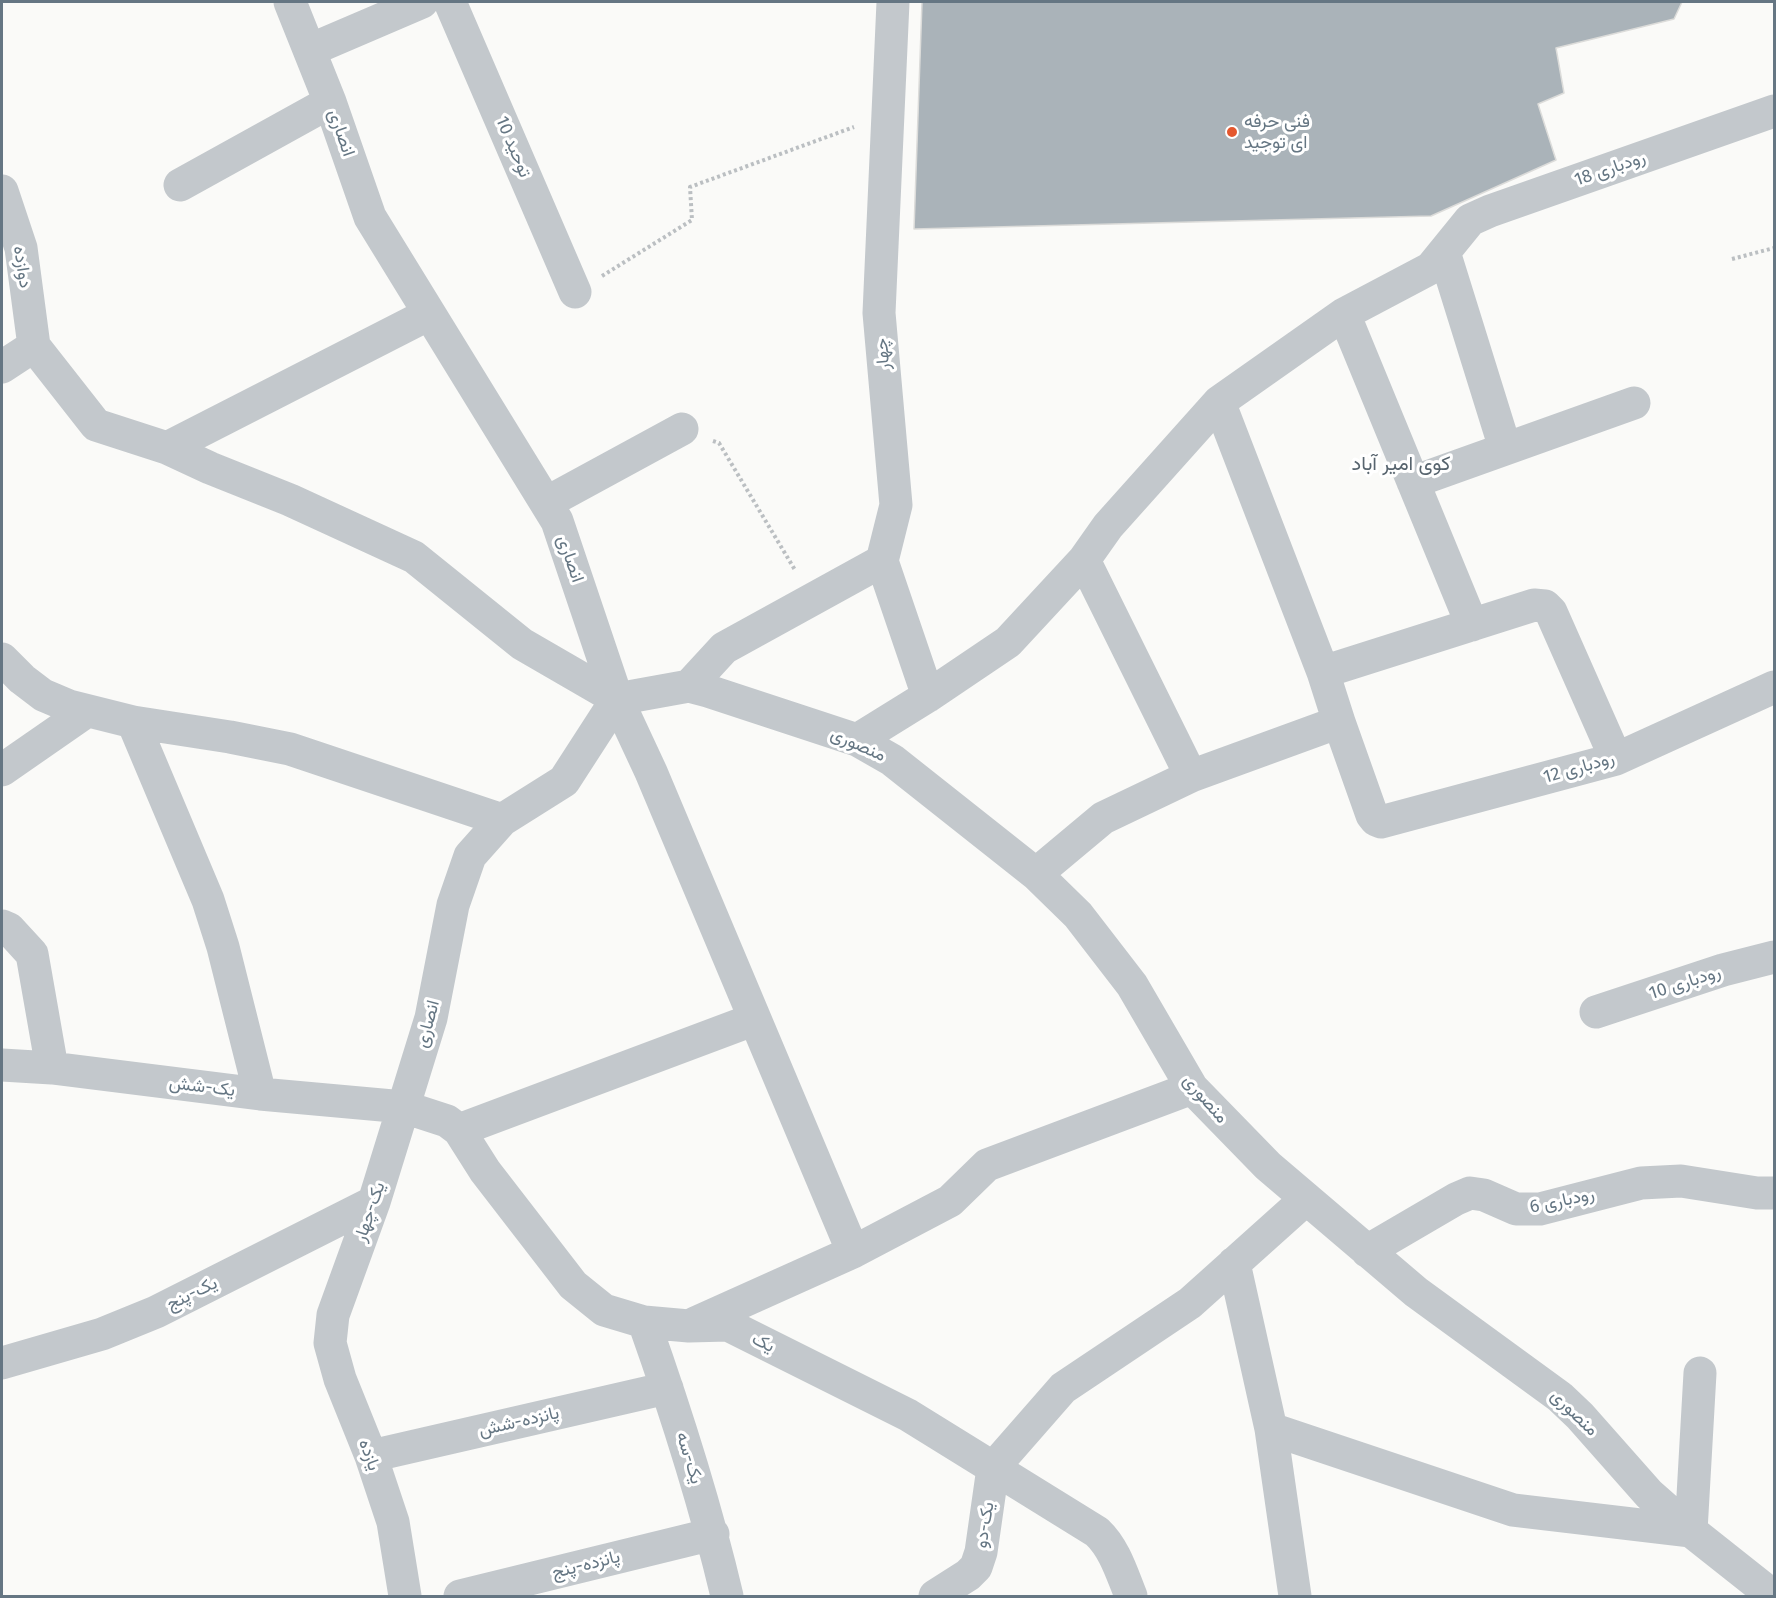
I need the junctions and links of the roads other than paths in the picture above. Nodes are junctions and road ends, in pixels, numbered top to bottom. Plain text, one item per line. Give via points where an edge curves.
1 (290, 2) edge
2 (422, 2) edge
3 (450, 2) edge
4 (893, 2) edge
5 (310, 50) junction
6 (330, 102) junction
7 (1774, 111) edge
8 (180, 185) dead end
9 (2, 191) edge
10 (1449, 246) junction
11 (575, 292) road end
12 (429, 314) junction
13 (1344, 314) junction
14 (34, 346) junction
15 (2, 367) edge
16 (1220, 402) junction
17 (1634, 403) dead end
18 (682, 429) road end
19 (168, 448) junction
20 (1505, 448) junction
21 (1413, 482) junction
22 (546, 503) junction
23 (1084, 560) junction
24 (882, 561) junction
25 (1472, 625) junction
26 (2, 659) edge
27 (1323, 672) junction
28 (689, 686) junction
29 (1774, 687) edge
30 (928, 696) junction
31 (617, 699) junction
32 (87, 711) junction
33 (133, 722) junction
34 (1339, 722) junction
35 (857, 741) junction
36 (1616, 759) junction
37 (2, 770) edge
38 (1191, 776) junction
39 (502, 819) junction
40 (1036, 874) junction
41 (2, 926) edge
42 (1774, 957) edge
43 (1596, 1012) dead end
44 (755, 1019) junction
45 (2, 1065) edge
46 (52, 1068) junction
47 (1192, 1088) junction
48 (260, 1094) junction
49 (404, 1107) junction
50 (459, 1130) junction
51 (1774, 1193) edge
52 (1306, 1199) junction
53 (374, 1202) junction
54 (1366, 1251) junction
55 (853, 1252) junction
56 (1234, 1263) junction
57 (333, 1315) joint
58 (644, 1322) junction
59 (689, 1326) junction
60 (2, 1363) edge
61 (1700, 1373) dead end
62 (667, 1388) junction
63 (1271, 1429) junction
64 (371, 1456) junction
65 (993, 1468) junction
66 (1691, 1531) junction
67 (713, 1534) junction
68 (405, 1596) edge
69 (460, 1596) edge
70 (727, 1596) edge
71 (935, 1596) edge
72 (1131, 1596) edge
73 (1295, 1596) edge
74 (1773, 1596) edge

1 - 5 street, انصاری
2 - 5 street
3 - 11 street, توحید 10
4 - 24 street, چهار via 879,313 896,504
5 - 6 street, انصاری
6 - 8 street
6 - 12 street, انصاری via 370,217
7 - 10 street, رودباری 18 via 1490,211 1470,220
9 - 14 street, دوازده via 21,248
10 - 13 street, رودباری 18 via 1431,268
10 - 20 street
12 - 19 street
12 - 22 street, انصاری
13 - 16 street, رودباری 18
13 - 21 street
14 - 15 street
14 - 19 street via 96,425
16 - 23 street, رودباری 18 via 1108,526
16 - 27 street
17 - 20 street
18 - 22 street
19 - 31 street via 414,557 522,644
20 - 21 street
21 - 25 street
22 - 31 street, انصاری via 557,520
23 - 30 street, رودباری 18 via 1008,642
23 - 38 street
24 - 28 street via 724,648
24 - 30 street
25 - 27 street
25 - 36 street via 1534,605 1545,606
26 - 32 street via 43,695
27 - 34 street
28 - 31 street, منصوری
28 - 35 street, منصوری
29 - 36 street, رودباری 12
30 - 35 street, رودباری 18
31 - 39 street, انصاری via 564,781
31 - 44 street
32 - 33 street
32 - 37 street
33 - 39 street via 290,749
33 - 48 street via 208,900
34 - 36 street, رودباری 12 via 1372,815 1382,822
34 - 38 street
35 - 40 street, منصوری via 892,760
38 - 40 street via 1103,818
39 - 49 street, انصاری via 470,856 453,905 431,1018
40 - 47 street, منصوری via 1078,915 1131,985
41 - 46 street via 32,954
42 - 43 street, رودباری 10
44 - 50 street
44 - 55 street
45 - 46 street, یک-شش
46 - 48 street, یک-شش
47 - 52 street, منصوری
47 - 55 street via 987,1166 950,1201
48 - 49 street, یک-شش
49 - 50 street via 447,1121
49 - 53 street, یک-چهار
50 - 58 street, یک via 484,1171 573,1285 604,1310
51 - 54 street, رودباری 6 via 1681,1181 1641,1183 1540,1209 1516,1209 1470,1193
52 - 54 street, منصوری
52 - 56 street
53 - 57 street, یک-چهار
53 - 60 street, یک-پنج via 156,1312 102,1334
54 - 66 street, منصوری via 1560,1397 1649,1494
55 - 59 street
56 - 63 street
56 - 65 street via 1190,1303 1063,1388
57 - 64 street, یازده via 330,1343
58 - 59 street, یک
58 - 62 street, یک-سه
59 - 65 street, یک via 728,1325 908,1415
61 - 66 street
62 - 64 street, پانزده-شش
62 - 67 street, یک-سه
63 - 66 street via 1513,1510
63 - 73 street
64 - 68 street, یازده via 393,1522
65 - 71 street, یک-دو via 976,1567
65 - 72 street, یک via 1097,1532 1113,1553
66 - 74 street, منصوری
67 - 69 street, پانزده-پنج
67 - 70 street, یک-سه

